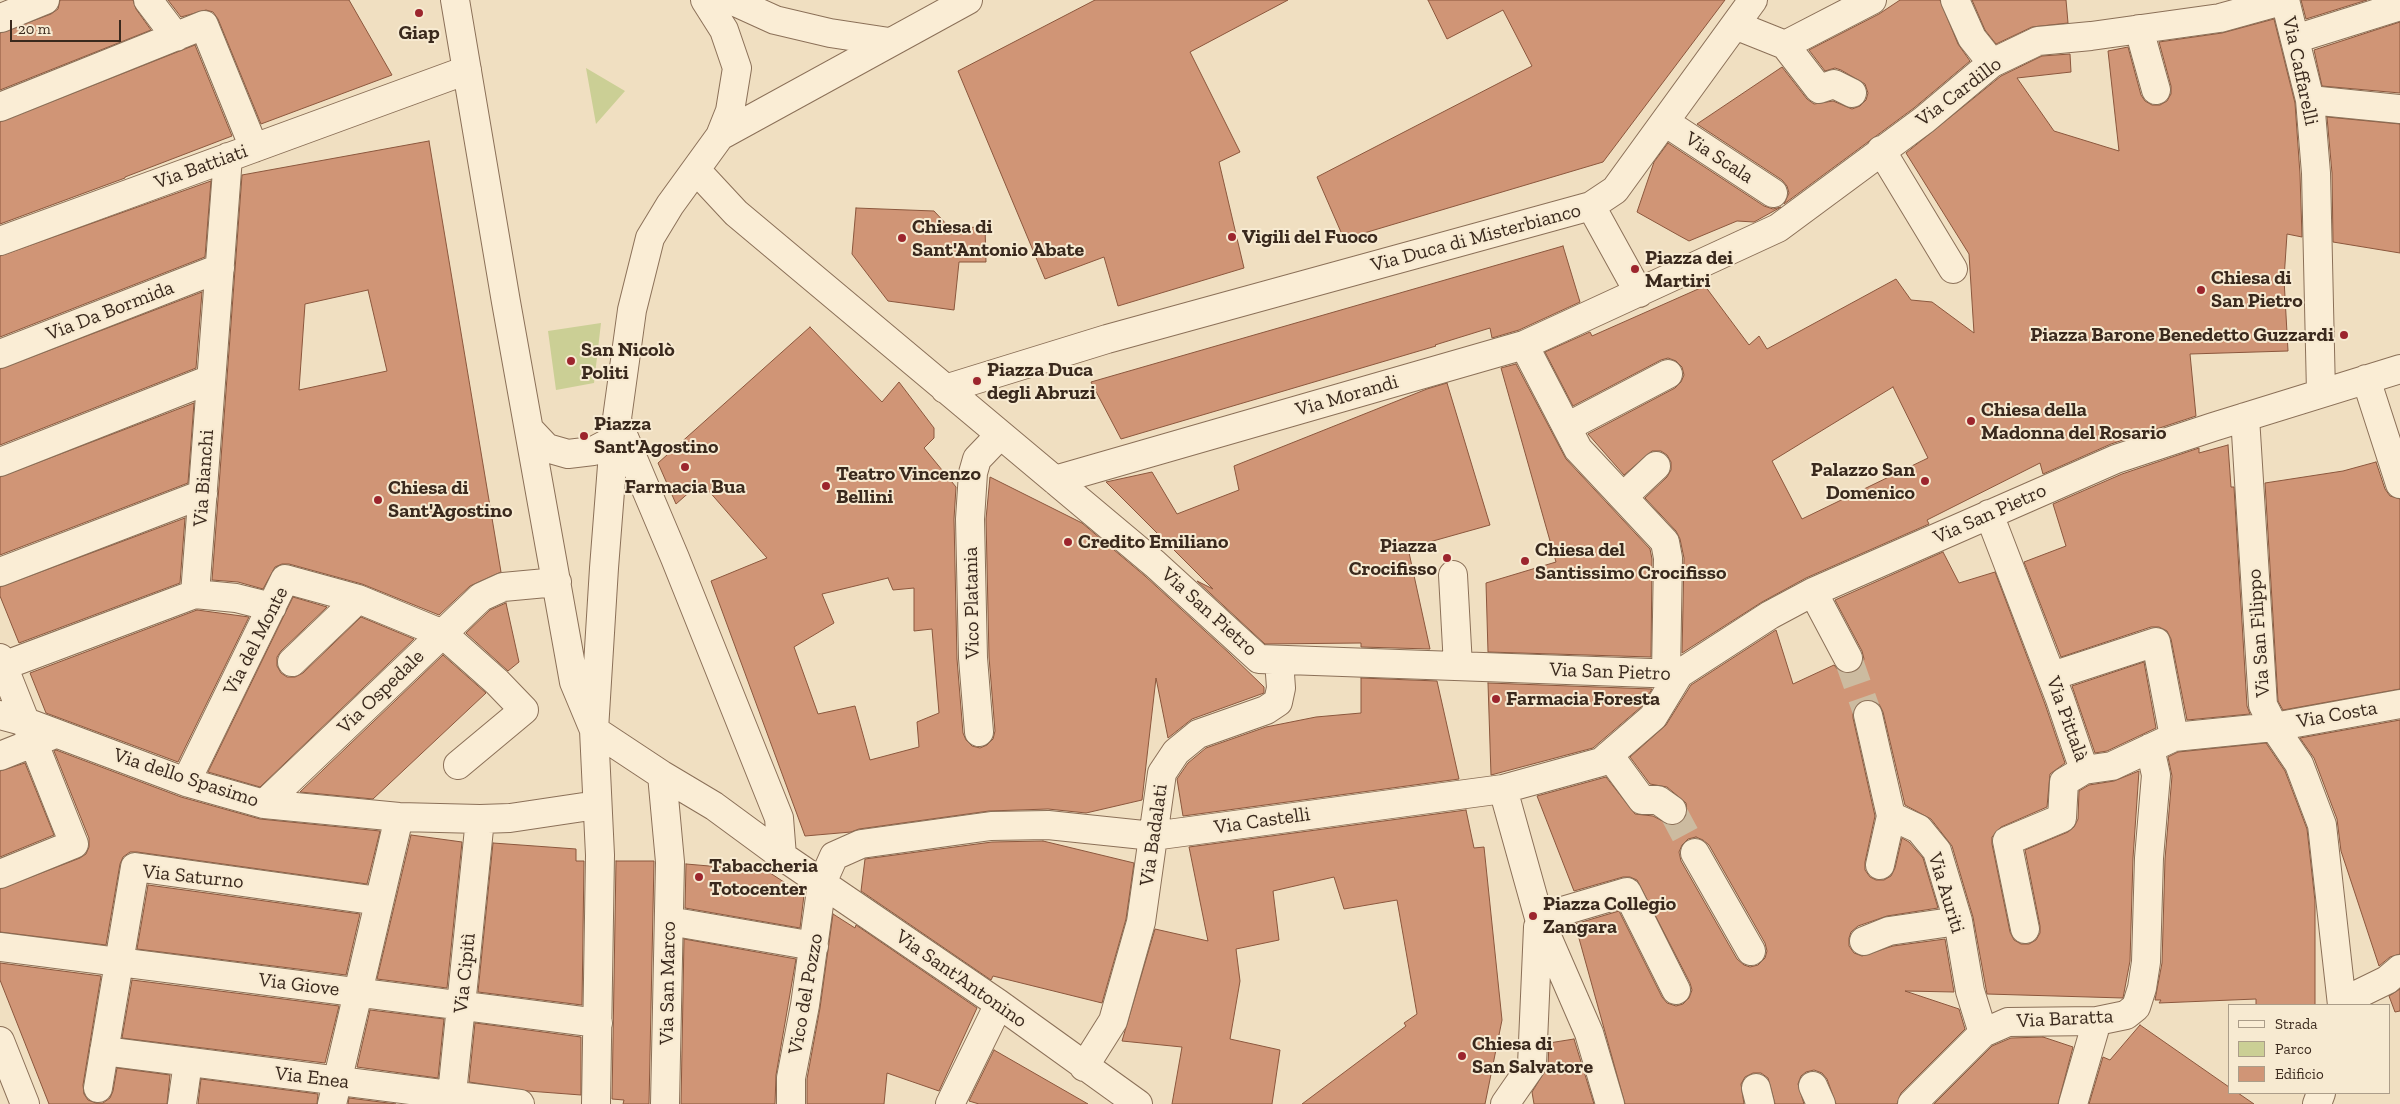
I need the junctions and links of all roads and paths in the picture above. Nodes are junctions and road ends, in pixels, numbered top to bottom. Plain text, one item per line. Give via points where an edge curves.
1 (45, 0) edge
2 (148, 0) edge
3 (455, 0) edge
4 (705, 0) edge
5 (731, 0) edge
6 (968, 0) edge
7 (1752, 0) edge
8 (1872, 0) edge
9 (1955, 0) edge
10 (2285, 0) edge
11 (2400, 6) edge
12 (1, 18) edge
13 (1735, 25) junction
14 (2139, 29) junction
15 (176, 37) junction
16 (2295, 39) junction
17 (889, 42) junction
18 (1785, 45) junction
19 (1992, 63) junction
20 (467, 70) junction
21 (2156, 90) dead end
22 (1852, 93) dead end
23 (2310, 100) junction
24 (0, 106) edge
25 (2400, 108) edge
26 (1665, 122) junction
27 (720, 136) junction
28 (254, 148) junction
29 (1882, 150) junction
30 (228, 157) junction
31 (696, 170) junction
32 (1773, 193) dead end
33 (1591, 206) junction
34 (2, 236) edge
35 (220, 268) junction
36 (1953, 269) dead end
37 (1639, 293) junction
38 (1524, 345) junction
39 (0, 354) edge
40 (2400, 369) edge
41 (1668, 374) dead end
42 (211, 379) junction
43 (2366, 379) junction
44 (945, 389) junction
45 (2320, 393) junction
46 (2245, 418) junction
47 (1567, 427) junction
48 (530, 430) junction
49 (616, 432) junction
50 (1000, 435) junction
51 (0, 462) edge
52 (1656, 466) dead end
53 (2400, 484) edge
54 (1064, 488) junction
55 (203, 494) junction
56 (1623, 497) junction
57 (1989, 514) junction
58 (0, 572) edge
59 (1452, 575) dead end
60 (557, 582) junction
61 (1813, 592) junction
62 (195, 594) junction
63 (358, 600) junction
64 (272, 606) junction
65 (442, 634) junction
66 (1848, 658) tunnel mouth
67 (1279, 660) junction
68 (2, 662) edge
69 (292, 662) dead end
70 (1458, 666) junction
71 (1673, 674) junction
72 (2052, 676) junction
73 (2400, 704) edge
74 (1868, 715) tunnel mouth
75 (2274, 727) junction
76 (29, 728) edge
77 (594, 730) junction
78 (979, 732) dead end
79 (2162, 743) junction
80 (1609, 755) junction
81 (0, 756) edge
82 (458, 766) dead end
83 (2084, 770) junction
84 (662, 775) junction
85 (186, 782) junction
86 (1503, 789) junction
87 (264, 804) junction
88 (597, 805) junction
89 (1672, 810) tunnel mouth
90 (1891, 816) junction
91 (390, 822) junction
92 (478, 831) junction
93 (1153, 836) junction
94 (1695, 853) tunnel mouth
95 (782, 856) junction
96 (1880, 865) dead end
97 (0, 874) edge
98 (822, 883) junction
99 (379, 901) junction
100 (1539, 918) junction
101 (669, 921) junction
102 (1958, 921) junction
103 (2025, 929) dead end
104 (1864, 940) dead end
105 (814, 946) junction
106 (0, 947) edge
107 (1751, 951) dead end
108 (119, 962) junction
109 (2400, 970) edge
110 (1676, 990) dead end
111 (358, 992) junction
112 (999, 1004) junction
113 (2342, 1004) edge
114 (462, 1006) junction
115 (2098, 1020) junction
116 (598, 1024) junction
117 (1983, 1033) junction
118 (0, 1041) edge
119 (104, 1051) junction
120 (188, 1062) junction
121 (1084, 1067) junction
122 (98, 1088) dead end
123 (335, 1092) edge
124 (452, 1100) edge
125 (25, 1104) edge
126 (182, 1104) edge
127 (520, 1104) edge
128 (596, 1104) edge
129 (666, 1104) edge
130 (791, 1104) edge
131 (950, 1104) edge
132 (1138, 1104) edge
133 (1505, 1104) edge
134 (1610, 1104) edge
135 (1912, 1104) edge
136 (2073, 1104) edge

1 - 12 street
2 - 15 street
3 - 20 street
4 - 27 street via 724,30 737,68 730,111
5 - 17 street via 776,20
6 - 17 street
7 - 13 street, Via Duca di Misterbianco
8 - 18 street
9 - 19 street via 1972,38
10 - 14 street, Via Cardillo via 2220,18
10 - 16 street, Via Caffarelli
11 - 16 street
13 - 18 street
13 - 26 street, Via Duca di Misterbianco
14 - 19 street, Via Cardillo via 2038,40
14 - 21 street
15 - 24 street
15 - 28 street via 204,25
16 - 23 street, Via Caffarelli
17 - 27 street
18 - 22 street via 1819,88 1834,84
19 - 29 street, Via Cardillo via 1924,120
20 - 28 street, Via Battiati
20 - 48 street
23 - 25 street
23 - 45 street, Via Caffarelli via 2316,173
26 - 32 street, Via Scala
26 - 33 street, Via Duca di Misterbianco via 1615,190
27 - 31 street
28 - 30 street, Via Battiati
29 - 36 street
29 - 37 street, Via Cardillo via 1778,228
30 - 34 street, Via Battiati
30 - 35 street, Via Bianchi
31 - 44 street, Via San Pietro via 736,213
31 - 49 street via 650,238 632,310
33 - 37 street
33 - 44 street, Via Duca di Misterbianco via 1107,340
35 - 39 street, Via Da Bormida
35 - 42 street, Via Bianchi
37 - 38 street, Via Morandi
38 - 47 street
38 - 54 street, Via Morandi via 1112,464
40 - 43 street, Via San Pietro
41 - 47 street
42 - 51 street
42 - 55 street, Via Bianchi
43 - 45 street, Via San Pietro
43 - 53 street
44 - 50 street, Via San Pietro
45 - 46 street, Via San Pietro
46 - 57 street, Via San Pietro via 2116,459
46 - 75 street, Via San Filippo via 2263,705
47 - 56 street via 1578,449
48 - 49 street via 547,448 568,454 593,451
48 - 60 street
49 - 77 street
49 - 95 street via 675,558 779,818
50 - 54 street, Via San Pietro
50 - 78 street, Vico Platania via 977,459 973,473 970,519 973,658
52 - 56 street
54 - 67 street, Via San Pietro via 1155,564 1259,659
55 - 58 street
55 - 62 street, Via Bianchi
56 - 71 street via 1665,542
57 - 61 street, Via San Pietro
57 - 72 street, Via Pittalà
59 - 70 street
60 - 65 street, Via Ospedale via 503,587 481,597
60 - 77 street via 574,682
61 - 66 street
61 - 71 street, Via San Pietro
62 - 64 street
62 - 68 street
63 - 64 street, Via del Monte via 285,579
63 - 65 street, Via del Monte
63 - 69 street
64 - 85 street, Via del Monte
65 - 82 street, Via del Monte via 524,710
65 - 87 street, Via Ospedale
67 - 70 street, Via San Pietro
67 - 93 street, Via Badalati via 1281,688 1278,702 1266,710 1198,734 1176,752 1162,773
68 - 76 street
70 - 71 street, Via San Pietro
71 - 80 street, Via Castelli via 1653,717
72 - 79 street, Via Baratta via 2156,642
72 - 83 street, Via Pittalà
73 - 75 street, Via Costa
74 - 90 street
75 - 79 street, Via Pittalà
75 - 113 street, Via San Filippo via 2299,764 2322,825
76 - 81 street
76 - 85 street, Via dello Spasimo
76 - 97 street via 74,844
77 - 84 street, Via Sant'Antonino
77 - 88 street
79 - 83 street, Via Pittalà via 2112,766
79 - 115 street, Via Baratta via 2149,858 2146,962 2142,988 2136,1007 2126,1016
80 - 86 street, Via Castelli via 1601,762
80 - 89 street via 1642,800 1658,800
83 - 103 street via 2064,782 2062,818 2007,841
84 - 95 street, Via Sant'Antonino via 714,806
84 - 101 street, Via San Marco via 670,862
85 - 87 street, Via dello Spasimo
86 - 93 street, Via Castelli
86 - 100 street
87 - 91 street, Via dello Spasimo
88 - 92 street, Via dello Spasimo via 510,818
88 - 116 street via 600,854
90 - 96 street
90 - 102 street, Via Auriti via 1919,829 1937,852
91 - 92 street, Via dello Spasimo
91 - 99 street
92 - 114 street, Via Cipitì
93 - 98 street, Via Castelli via 1048,825 1000,826 861,844 834,856
93 - 121 street, Via Badalati via 1141,922 1113,1021
94 - 107 street
95 - 98 street, Via Sant'Antonino
98 - 105 street, Vico del Pozzo
98 - 112 street, Via Sant'Antonino
99 - 108 street, Via Saturno via 135,867
99 - 111 street
100 - 110 street via 1627,892
100 - 133 street via 1532,1065
100 - 134 street via 1589,1033
101 - 105 street
101 - 129 street, Via San Marco
102 - 104 street via 1889,932
102 - 117 street, Via Auriti via 1970,991
105 - 130 street, Vico del Pozzo via 791,1078
106 - 108 street, Via Giove
108 - 111 street, Via Giove
108 - 119 street, Via Saturno
109 - 113 street
111 - 114 street, Via Giove
111 - 123 street
112 - 121 street, Via Sant'Antonino
112 - 131 street
114 - 116 street, Via Giove
114 - 124 street, Via Cipitì
115 - 117 street, Via Baratta via 2008,1022
115 - 136 street
116 - 128 street
117 - 135 street, Via Baratta
118 - 125 street
119 - 120 street, Via Enea
119 - 122 street, Via Saturno
120 - 123 street, Via Enea
120 - 126 street
121 - 132 street, Via Sant'Antonino
123 - 124 street, Via Enea
124 - 127 street, Via Enea

